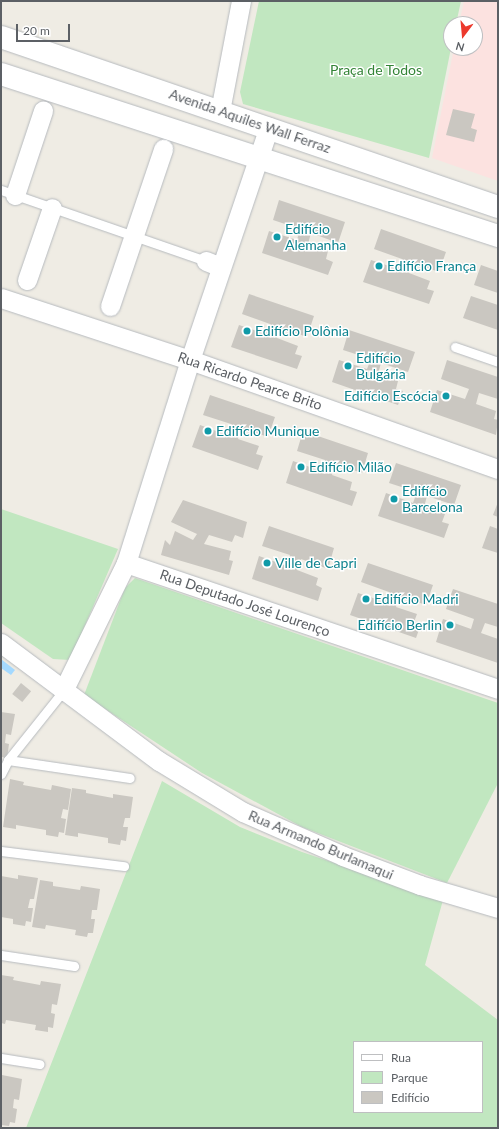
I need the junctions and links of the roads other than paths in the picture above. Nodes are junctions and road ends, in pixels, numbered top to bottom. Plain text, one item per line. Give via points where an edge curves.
1 (241, 1) edge
2 (1, 37) edge
3 (1, 74) edge
4 (43, 111) dead end
5 (220, 111) junction
6 (269, 127) junction
7 (163, 149) dead end
8 (259, 156) junction
9 (8, 193) edge
10 (498, 207) edge
11 (52, 208) junction
12 (134, 236) junction
13 (498, 236) edge
14 (213, 264) junction
15 (26, 280) dead end
16 (1, 298) edge
17 (110, 306) dead end
18 (455, 347) dead end
19 (190, 360) junction
20 (498, 362) edge
21 (498, 469) edge
22 (126, 563) junction
23 (1, 643) edge
24 (498, 689) edge
25 (63, 691) junction
26 (8, 760) junction
27 (1, 774) edge
28 (130, 778) dead end
29 (1, 850) edge
30 (124, 866) dead end
31 (498, 908) edge
32 (1, 955) edge
33 (74, 966) dead end
34 (1, 1058) edge
35 (40, 1064) dead end

1 - 5 street
2 - 5 main road, Avenida Aquiles Wall Ferraz
3 - 8 main road
4 - 9 street
5 - 6 main road, Avenida Aquiles Wall Ferraz
6 - 8 street
6 - 10 main road, Avenida Aquiles Wall Ferraz
7 - 12 street
8 - 13 main road
8 - 14 street
9 - 11 lane
11 - 12 lane
11 - 15 street
12 - 14 lane
12 - 17 street
14 - 19 street
16 - 19 street, Rua Ricardo Pearce Brito
18 - 20 lane
19 - 21 street, Rua Ricardo Pearce Brito
19 - 22 street
22 - 24 street, Rua Deputado José Lourenço
22 - 25 street
23 - 25 street, Rua Armando Burlamaqui
25 - 26 lane
25 - 31 street, Rua Armando Burlamaqui via 159,762 243,812 412,883
26 - 27 lane
26 - 28 lane
29 - 30 lane
32 - 33 lane
34 - 35 lane

